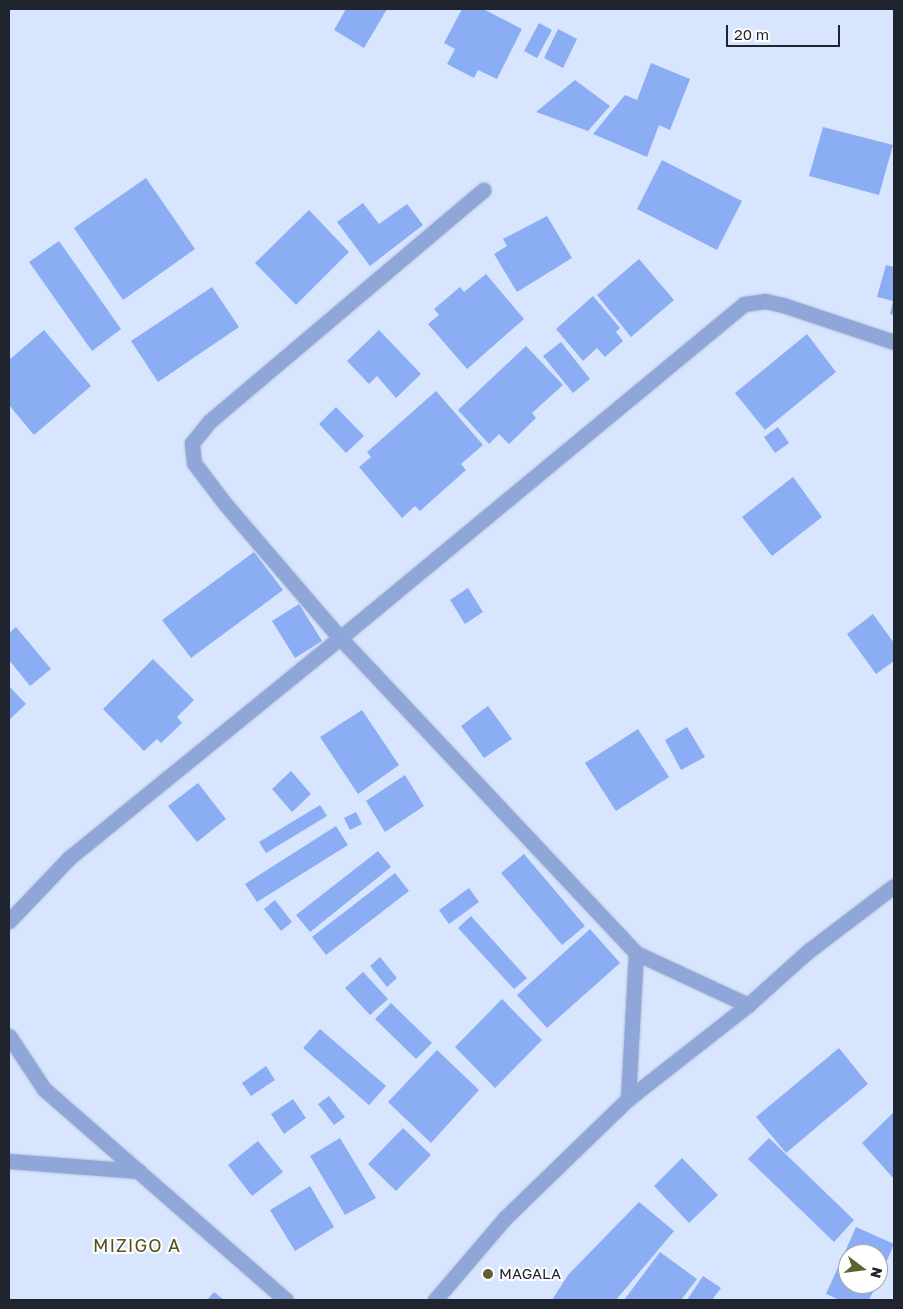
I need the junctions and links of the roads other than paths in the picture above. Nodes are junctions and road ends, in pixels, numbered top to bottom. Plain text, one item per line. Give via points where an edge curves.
1 (483, 190) dead end
2 (894, 342) edge
3 (340, 638) junction
4 (894, 886) edge
5 (9, 921) edge
6 (636, 953) junction
7 (748, 1005) junction
8 (9, 1036) edge
9 (628, 1099) junction
10 (9, 1161) edge
11 (139, 1171) junction
12 (286, 1300) edge
13 (435, 1300) edge

1 - 3 street via 210,421 192,443 194,463
2 - 3 street via 783,305 765,301 744,304
3 - 5 street via 69,858
3 - 6 street
4 - 7 street via 807,952
6 - 7 street
6 - 9 street
7 - 9 street
8 - 11 street via 44,1089
9 - 13 street via 505,1218
10 - 11 street
11 - 12 street

